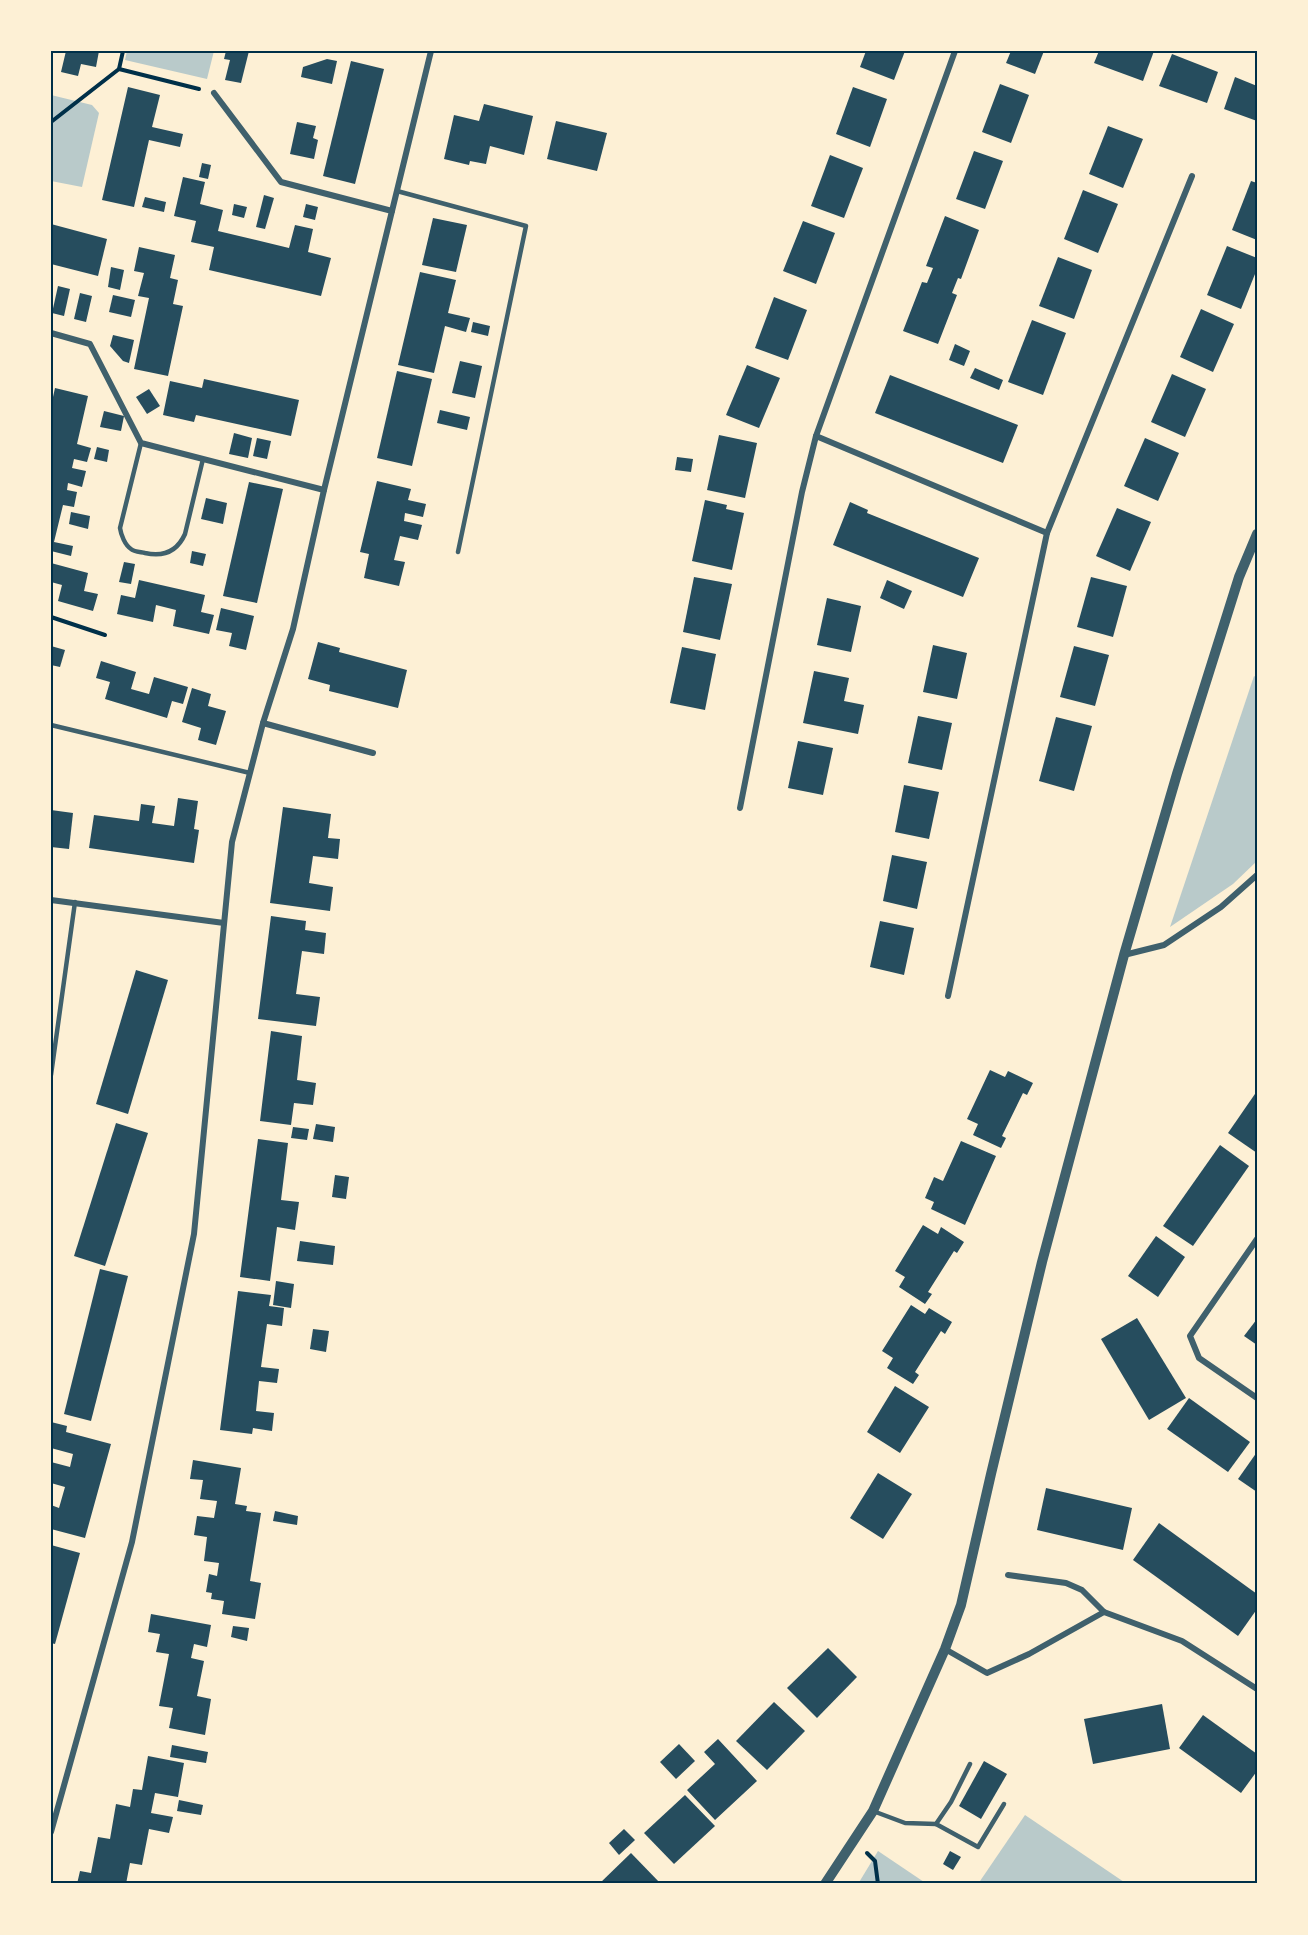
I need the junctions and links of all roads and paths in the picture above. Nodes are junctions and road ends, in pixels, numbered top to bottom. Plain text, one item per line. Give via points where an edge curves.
1 (123, 51) edge
2 (431, 51) edge
3 (955, 51) edge
4 (119, 69) junction
5 (214, 93) joint
6 (51, 122) edge
7 (1192, 176) dead end
8 (397, 191) junction
9 (392, 211) junction
10 (51, 333) edge
11 (816, 436) junction
12 (141, 443) junction
13 (203, 459) junction
14 (324, 490) junction
15 (1047, 533) junction
16 (1257, 534) edge
17 (458, 552) dead end
18 (51, 617) edge
19 (105, 635) dead end
20 (263, 723) junction
21 (51, 725) edge
22 (373, 753) dead end
23 (250, 773) junction
24 (740, 808) dead end
25 (1257, 875) edge
26 (51, 900) edge
27 (75, 902) junction
28 (224, 923) junction
29 (1124, 955) junction
30 (948, 996) dead end
31 (51, 1075) edge
32 (1257, 1239) edge
33 (1257, 1398) edge
34 (1008, 1575) dead end
35 (1104, 1612) junction
36 (945, 1650) junction
37 (1257, 1689) edge
38 (970, 1764) dead end
39 (1004, 1804) dead end
40 (873, 1810) junction
41 (936, 1824) junction
42 (51, 1832) edge
43 (854, 1839) junction
44 (825, 1884) edge
45 (878, 1884) edge

1 - 4 path
2 - 8 street
3 - 11 street
4 - 5 path
4 - 6 path
5 - 9 street via 281,182
7 - 15 street
8 - 9 street
8 - 17 lane via 526,226
9 - 14 street
10 - 12 street via 90,344
11 - 15 street
11 - 24 street
12 - 13 street
12 - 13 lane via 120,528 121,535 137,552 159,556 182,542
13 - 14 street
14 - 20 street via 293,629
15 - 30 street
16 - 29 street via 1239,577
18 - 19 path
20 - 22 street
20 - 23 street
21 - 23 lane
23 - 28 street via 232,842
25 - 29 street via 1221,907 1164,945
26 - 27 street
27 - 28 street
27 - 31 lane
28 - 42 street via 194,1234 132,1542
29 - 36 street via 1042,1262 962,1605
32 - 33 street via 1190,1336 1199,1358
34 - 35 street via 1066,1583 1082,1590
35 - 36 street via 1029,1654 987,1672
35 - 37 street via 1182,1641
36 - 40 street
38 - 41 lane
39 - 41 lane via 978,1847
40 - 41 lane via 905,1823
40 - 43 street
43 - 44 street
43 - 45 path via 875,1861

